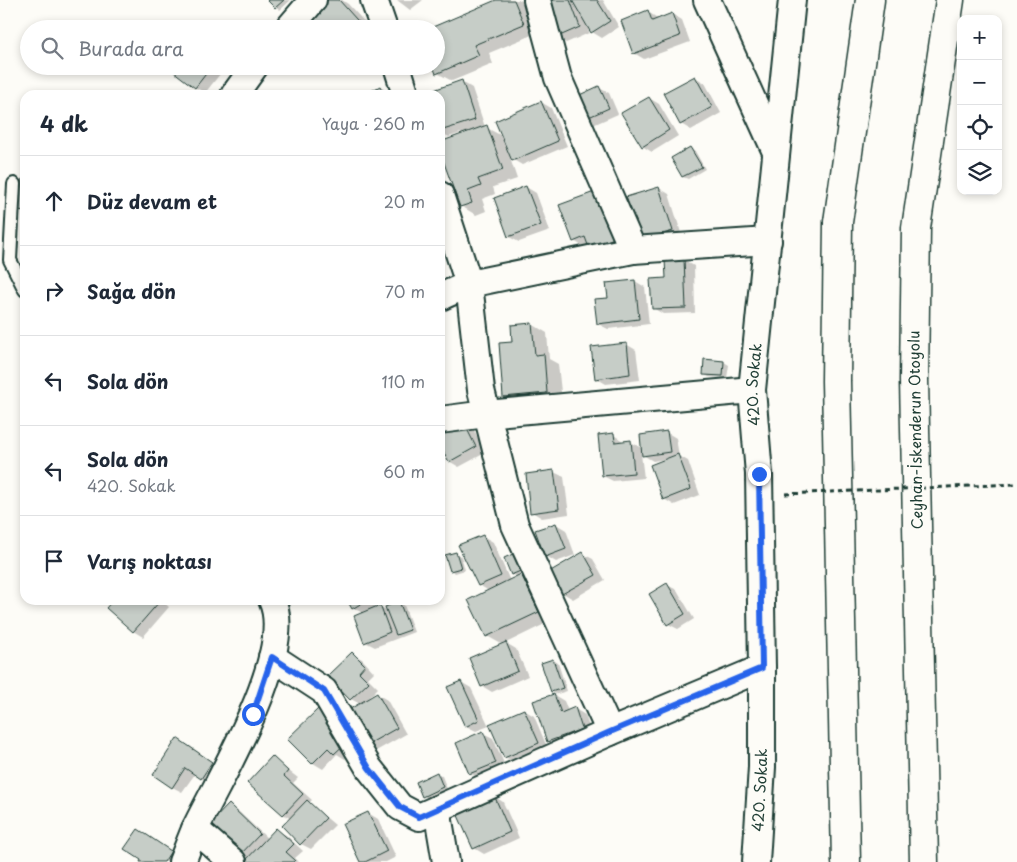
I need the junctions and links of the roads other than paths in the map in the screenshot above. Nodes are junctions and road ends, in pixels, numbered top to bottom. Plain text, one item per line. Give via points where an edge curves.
1 (313, 0) edge
2 (374, 0) edge
3 (537, 0) edge
4 (707, 0) edge
5 (792, 0) edge
6 (870, 0) edge
7 (950, 0) edge
8 (296, 20) edge
9 (381, 20) edge
10 (248, 75) edge
11 (399, 75) edge
12 (238, 90) edge
13 (404, 90) edge
14 (776, 152) junction
15 (14, 184) dead end
16 (445, 210) edge
17 (768, 241) junction
18 (633, 250) junction
19 (20, 280) edge
20 (469, 284) junction
21 (445, 295) edge
22 (752, 390) junction
23 (486, 414) junction
24 (445, 419) edge
25 (274, 605) edge
26 (272, 657) junction
27 (762, 668) junction
28 (610, 732) junction
29 (437, 810) junction
30 (195, 829) junction
31 (182, 862) edge
32 (233, 862) edge
33 (446, 862) edge
34 (756, 862) edge
35 (846, 862) edge
36 (924, 862) edge

1 - 8 street
2 - 9 street
3 - 18 street via 558,78
4 - 14 street
5 - 14 street, 420. Sokak
6 - 35 highway via 838,222 836,381
7 - 36 highway, Ceyhan-İskenderun Otoyolu via 916,228 914,380
10 - 12 street
11 - 13 street
14 - 17 street, 420. Sokak
15 - 19 lane via 10,260
16 - 20 street
17 - 18 street
17 - 22 street, 420. Sokak
18 - 20 street
20 - 21 street
20 - 23 street
22 - 23 street
22 - 27 street, 420. Sokak via 759,474
23 - 24 street
23 - 28 street via 515,525
25 - 26 street via 277,611
26 - 29 street via 324,691 369,768 400,807 419,817
26 - 30 street via 253,714
27 - 28 street
27 - 34 street, 420. Sokak via 762,768
28 - 29 street
29 - 33 street
30 - 31 street
30 - 32 street

